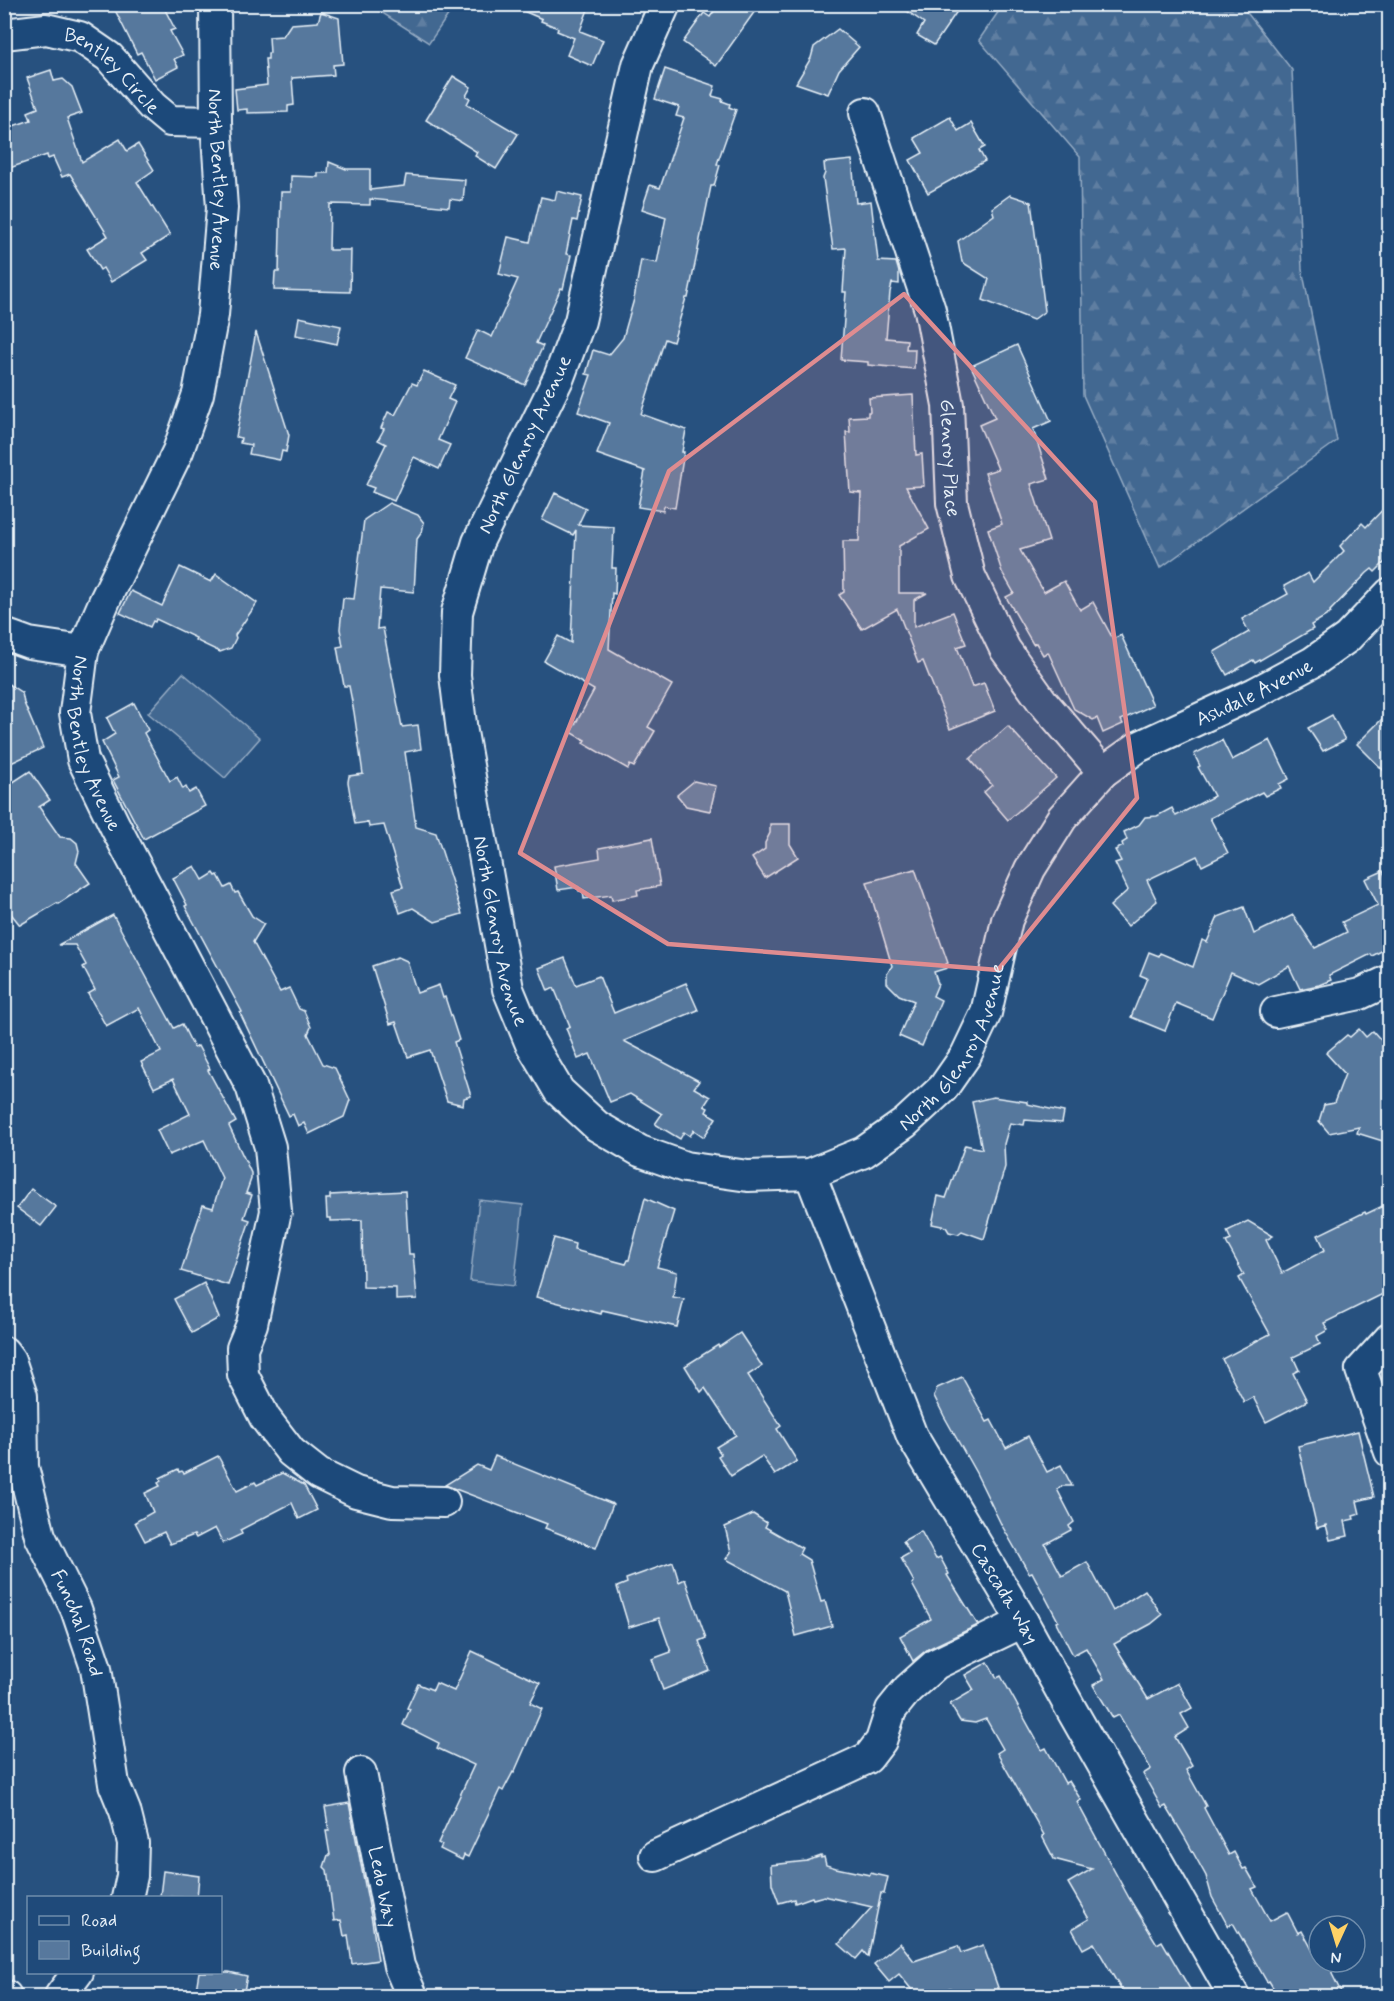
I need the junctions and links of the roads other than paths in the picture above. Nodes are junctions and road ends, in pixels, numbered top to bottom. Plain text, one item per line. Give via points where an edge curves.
1 (215, 4) edge
2 (665, 4) edge
3 (4, 34) edge
4 (865, 113) dead end
5 (216, 122) junction
6 (1389, 593) edge
7 (4, 634) edge
8 (83, 651) junction
9 (1102, 772) junction
10 (1389, 981) edge
11 (1276, 1012) dead end
12 (810, 1174) junction
13 (1389, 1338) edge
14 (4, 1352) edge
15 (1389, 1452) edge
16 (444, 1502) dead end
17 (1023, 1622) junction
18 (361, 1773) dead end
19 (656, 1856) dead end
20 (127, 1896) edge
21 (76, 1974) edge
22 (60, 1996) edge
23 (412, 1996) edge
24 (1234, 1996) edge

1 - 5 street, North Bentley Avenue
2 - 12 street, North Glenroy Avenue via 638,65 580,321 559,377 478,542 457,612 455,675 462,732 508,989 530,1041 559,1090 597,1126 640,1151 685,1167 748,1176
3 - 5 street, Bentley Circle via 46,29 80,37 110,57 170,121
4 - 9 street, Glenroy Place via 930,309 948,405 952,504 970,576 1005,649 1042,701
5 - 8 street, North Bentley Avenue via 222,208 213,315 198,394 178,451
6 - 9 street, Ashdale Avenue via 1347,638 1313,662 1138,747
7 - 8 street
8 - 16 street, North Bentley Avenue via 75,713 83,760 250,1086 270,1147 276,1211 252,1324 242,1347 243,1375 266,1418 291,1452 319,1474 356,1492 393,1502
9 - 12 street, North Glenroy Avenue via 1062,818 1030,869 1007,920 986,1013 966,1055 943,1088 905,1123 864,1152
10 - 11 street via 1360,993
12 - 17 street, Cascada Way via 912,1436
13 - 15 street via 1361,1370
14 - 20 street, Funchal Road via 22,1396 23,1467 40,1536 76,1609 96,1668 114,1784 133,1844
17 - 19 street via 936,1664 891,1710 881,1741 868,1758
17 - 24 street, Cascada Way
18 - 23 street, Ledo Way via 399,1966
21 - 22 street

